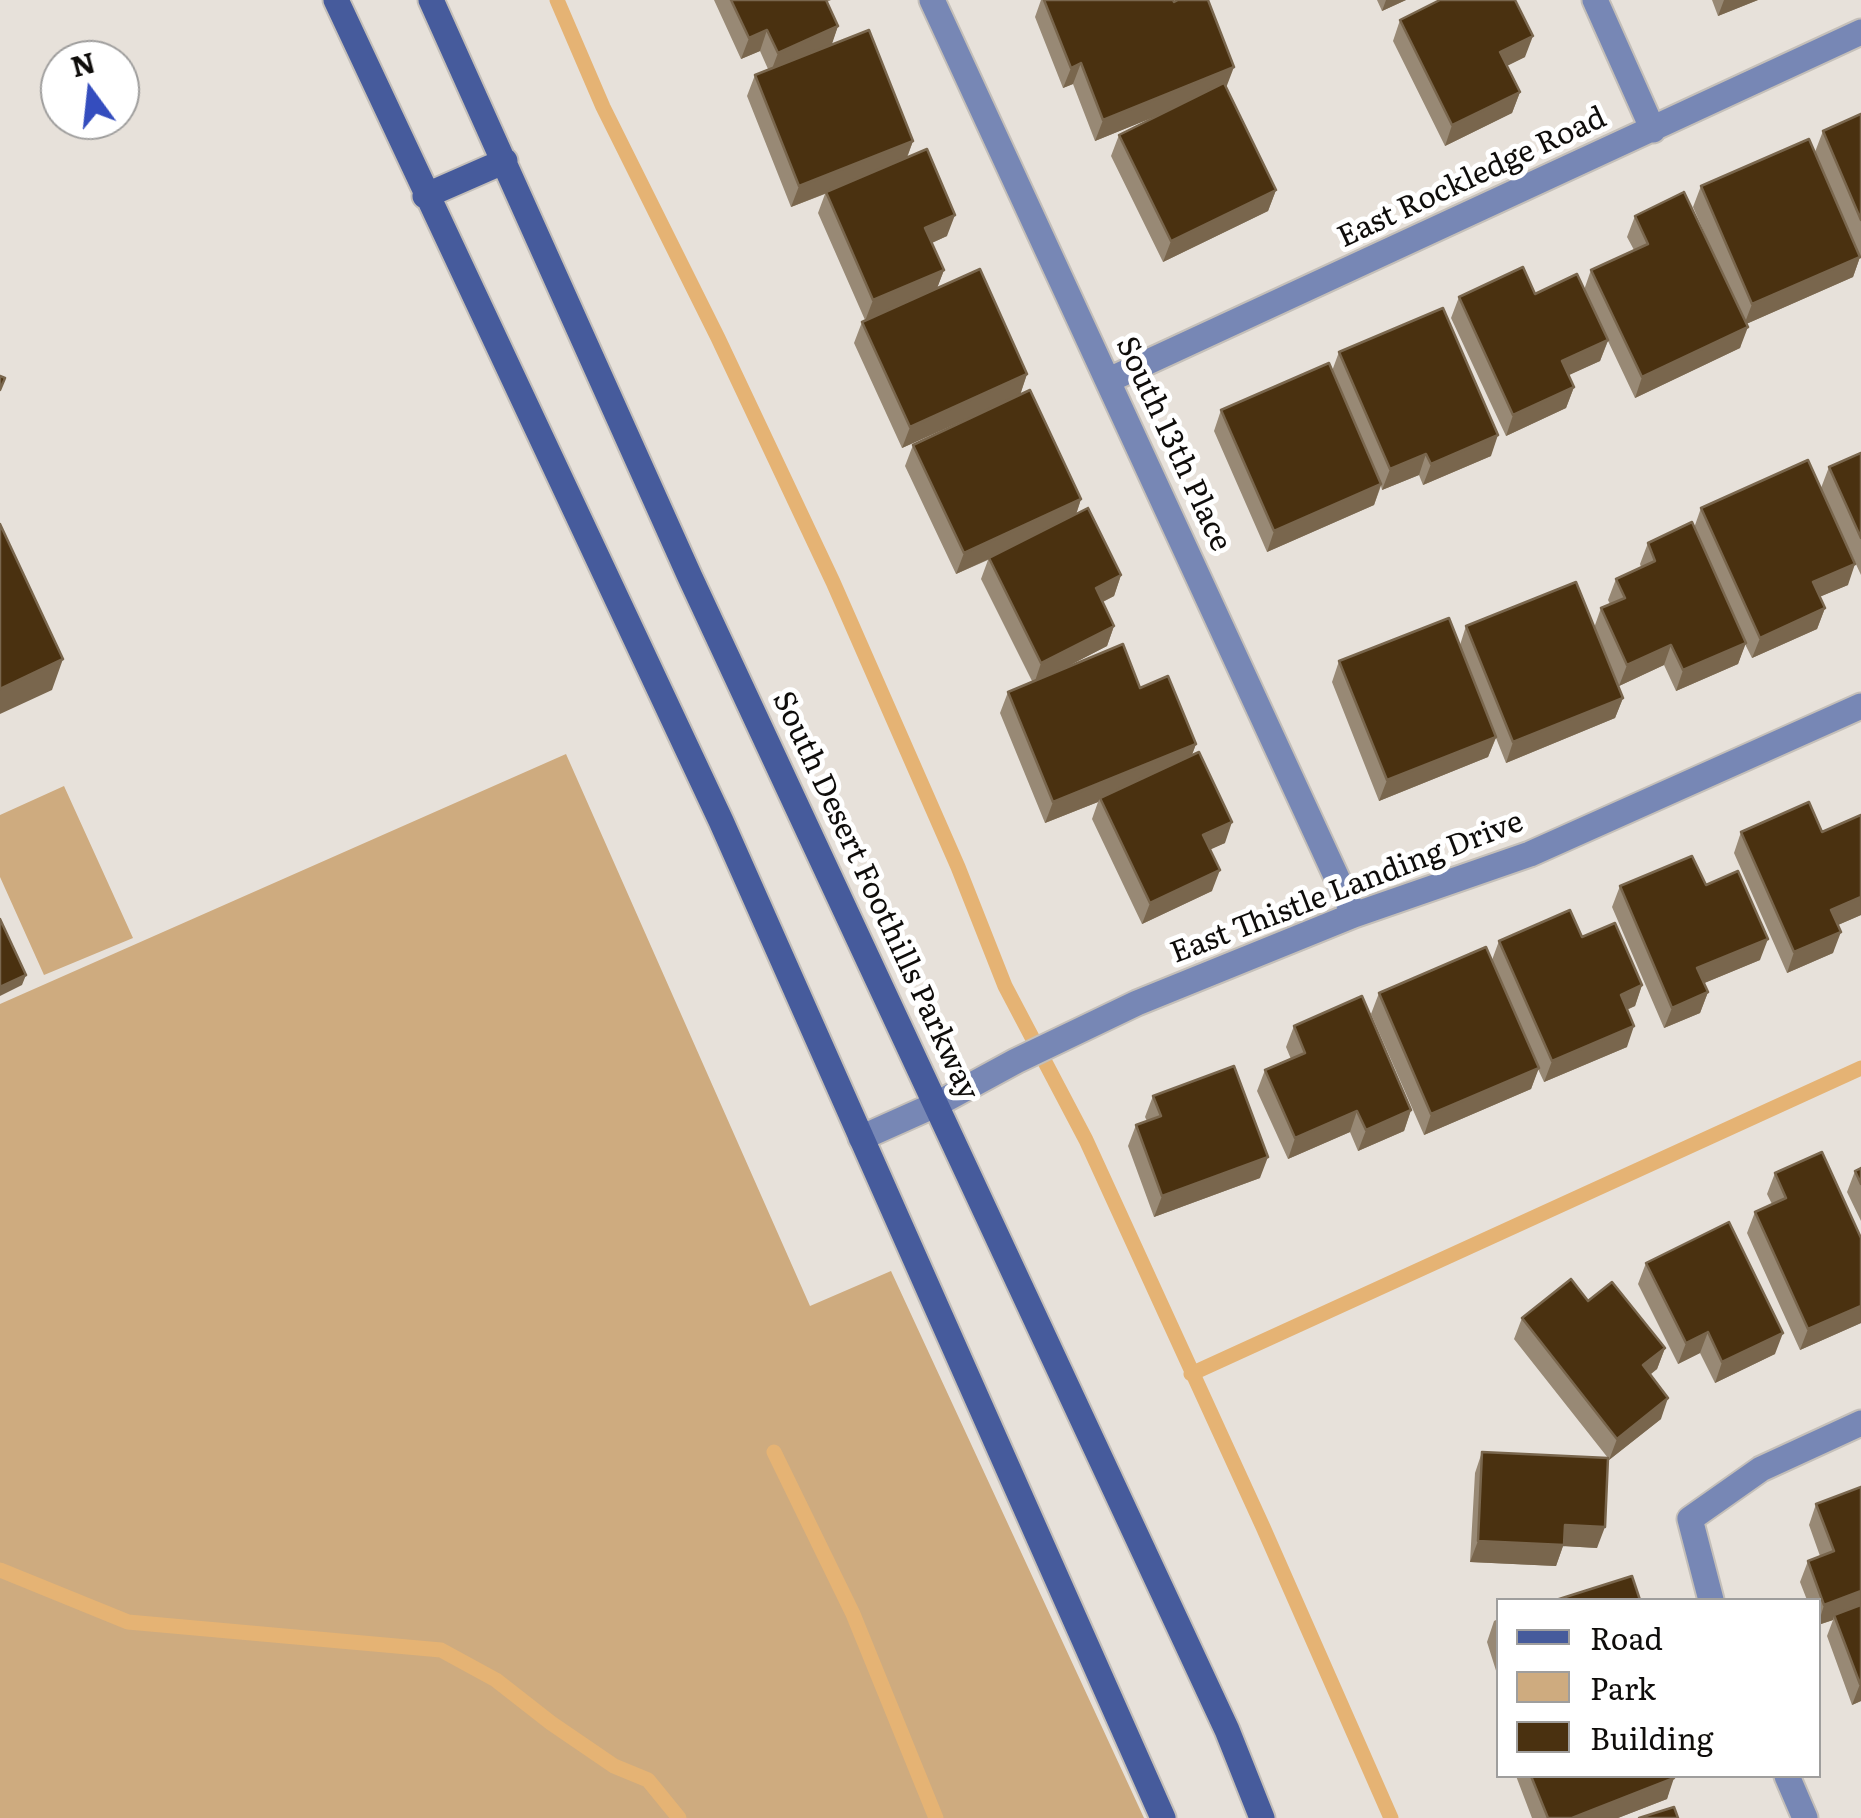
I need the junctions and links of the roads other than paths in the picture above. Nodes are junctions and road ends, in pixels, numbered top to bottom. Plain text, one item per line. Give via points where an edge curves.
1 (336, 0) edge
2 (431, 0) edge
3 (932, 0) edge
4 (1595, 0) edge
5 (1861, 32) edge
6 (1652, 130) junction
7 (505, 162) junction
8 (425, 196) junction
9 (1109, 380) junction
10 (1861, 706) edge
11 (1354, 915) junction
12 (937, 1104) junction
13 (861, 1138) junction
14 (1861, 1423) edge
15 (1710, 1598) edge
16 (1787, 1778) edge
17 (1164, 1818) edge
18 (1262, 1818) edge
19 (1805, 1818) edge

1 - 8 street
2 - 7 street, South Desert Foothills Parkway
3 - 9 street, South 13th Place
4 - 6 street
5 - 6 street, East Rockledge Road
6 - 9 street, East Rockledge Road
7 - 8 street
7 - 12 street, South Desert Foothills Parkway
8 - 13 street via 721,822
9 - 11 street, South 13th Place
10 - 11 street, East Thistle Landing Drive via 1530,854
11 - 12 street, East Thistle Landing Drive via 1137,1003
12 - 13 street, East Thistle Landing Drive
12 - 18 street, South Desert Foothills Parkway
13 - 17 street
14 - 15 street via 1761,1469 1690,1519
16 - 19 street

